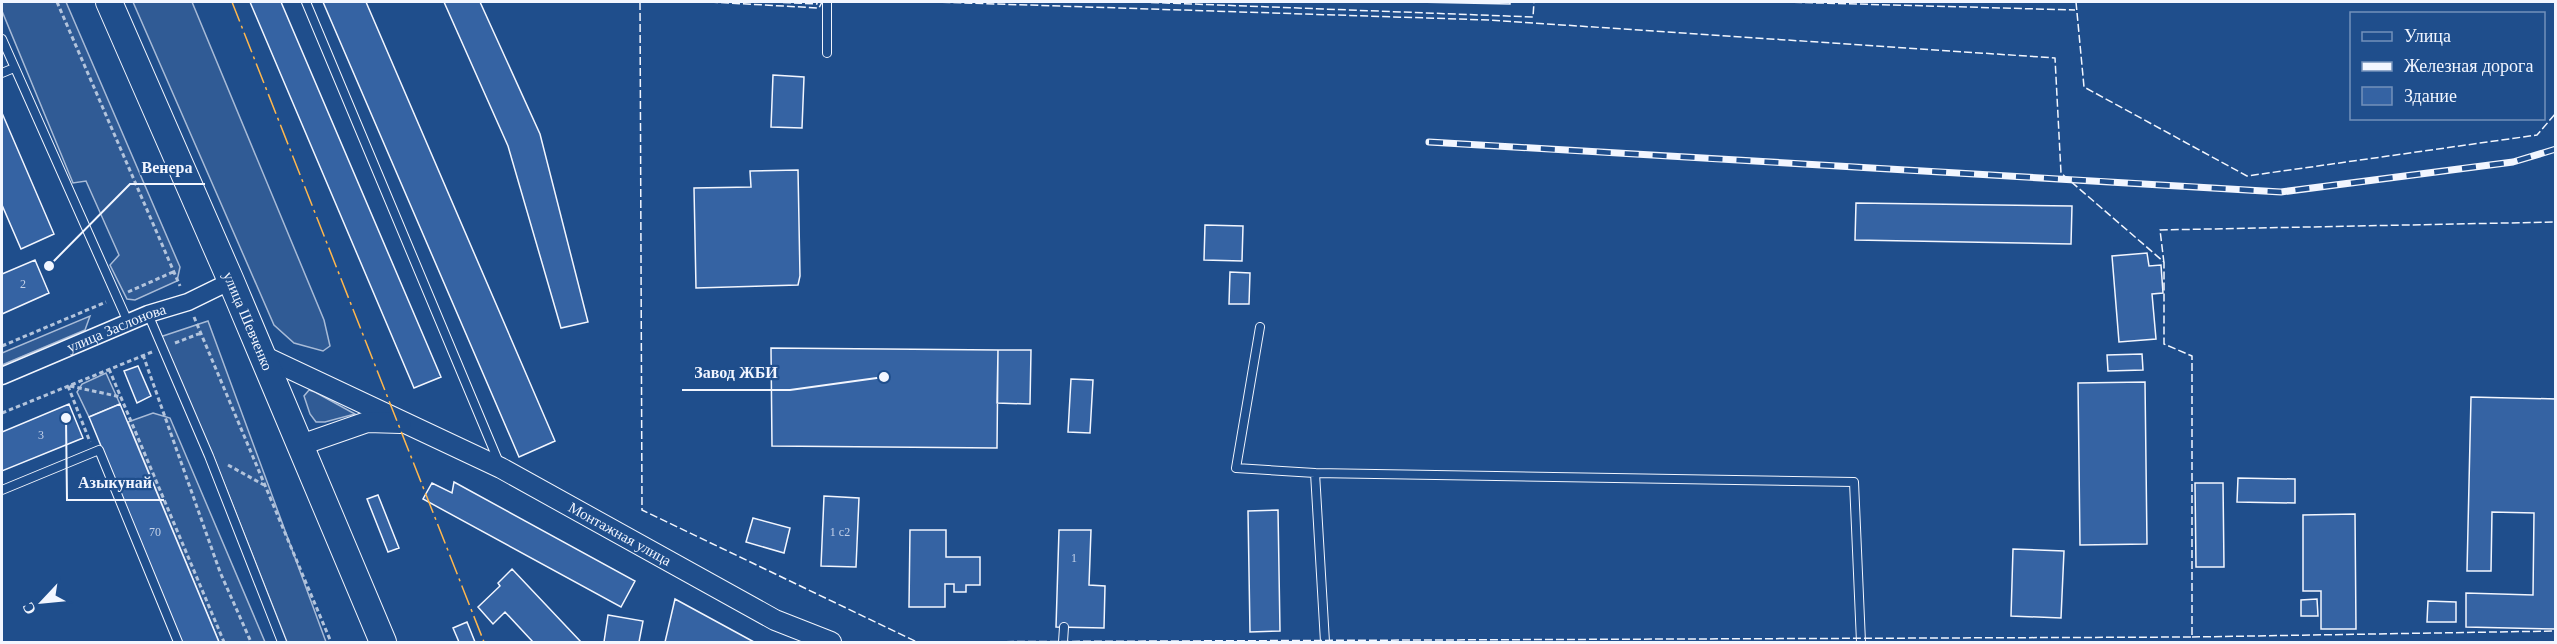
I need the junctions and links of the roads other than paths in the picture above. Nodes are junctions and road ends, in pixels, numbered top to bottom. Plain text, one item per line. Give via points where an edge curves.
1 (109, 2) edge
2 (306, 2) edge
3 (827, 2) edge
4 (2, 39) edge
5 (827, 53) dead end
6 (14, 68) junction
7 (2, 73) edge
8 (231, 280) junction
9 (148, 314) junction
10 (128, 322) junction
11 (1260, 327) dead end
12 (263, 356) junction
13 (2, 376) edge
14 (410, 424) junction
15 (301, 445) junction
16 (501, 468) junction
17 (1315, 473) junction
18 (2, 489) edge
19 (1064, 627) dead end
20 (178, 642) edge
21 (282, 642) edge
22 (383, 642) edge
23 (831, 642) edge
24 (1063, 642) edge
25 (1325, 642) edge
26 (1860, 642) edge

1 - 8 main road, улица Шевченко
2 - 16 lane
3 - 5 lane
4 - 6 lane
6 - 7 lane
6 - 10 lane
8 - 9 street, улица Заслонова via 188,302
8 - 12 main road, улица Шевченко
9 - 10 street, улица Заслонова
9 - 21 lane
10 - 13 street, улица Заслонова
11 - 17 lane via 1236,468
12 - 14 street, Монтажная улица
12 - 15 main road, улица Шевченко
14 - 15 street, Монтажная улица via 367,422
14 - 16 street, Монтажная улица
15 - 22 main road, улица Шевченко
16 - 23 street, Монтажная улица via 776,620
17 - 25 lane
17 - 26 lane via 1854,482
18 - 20 lane via 99,450
19 - 24 lane

